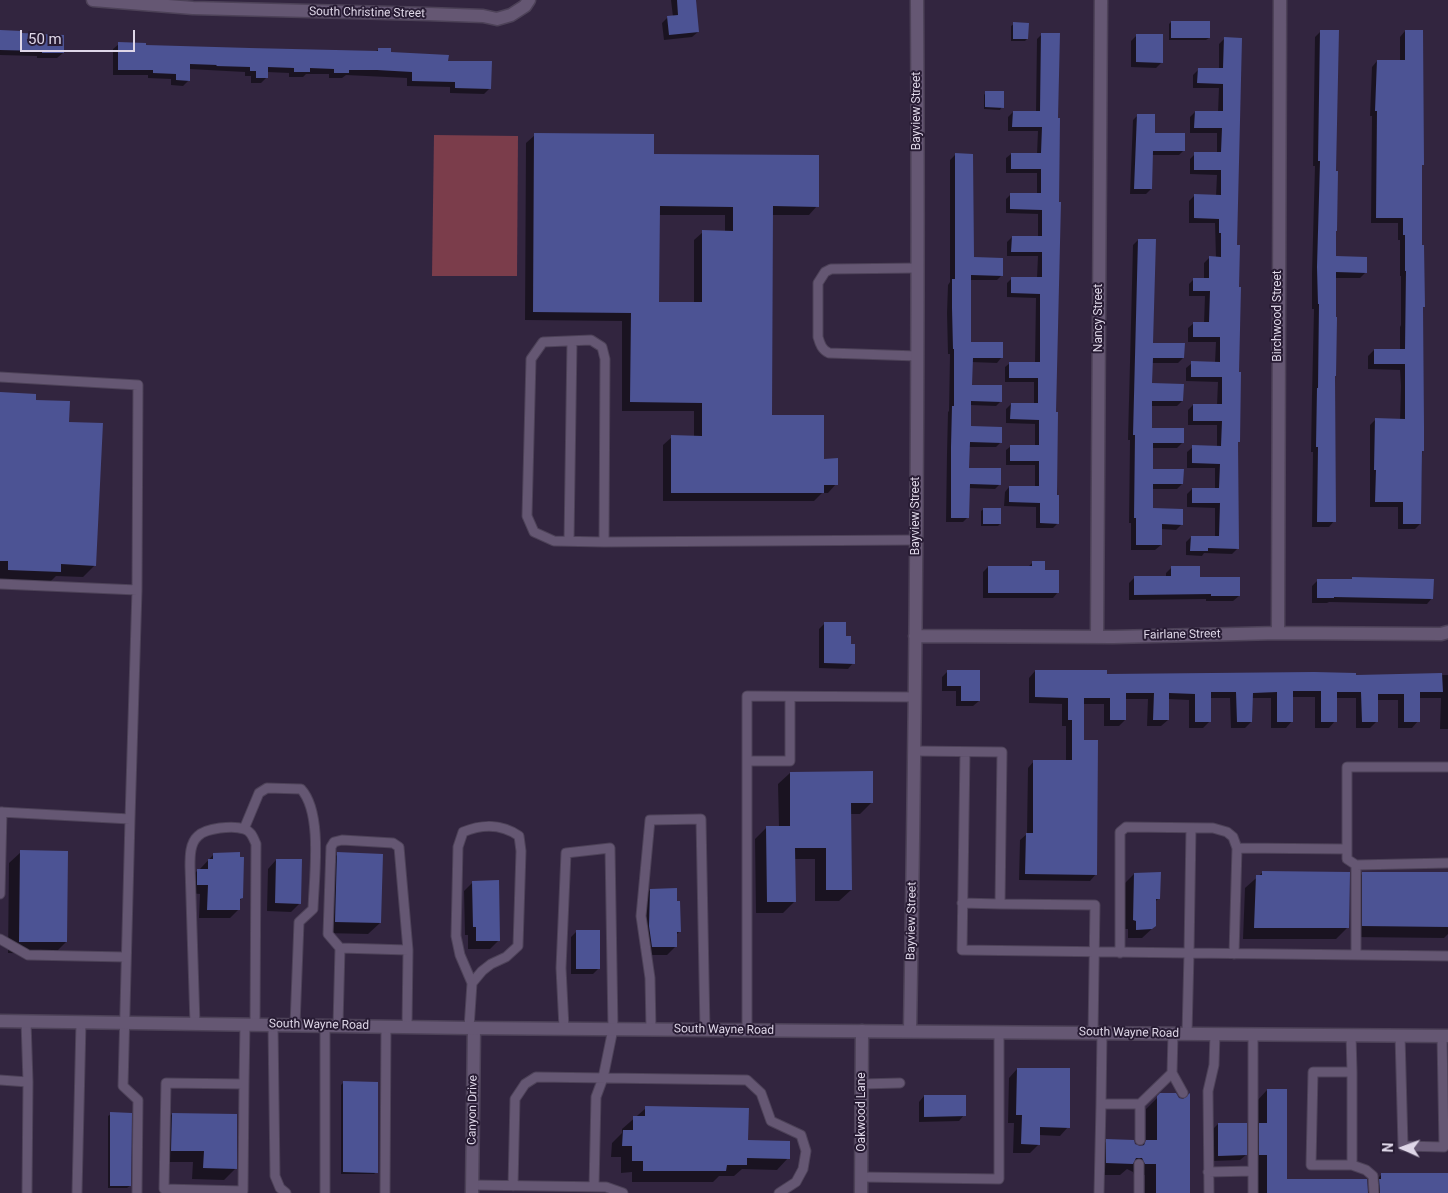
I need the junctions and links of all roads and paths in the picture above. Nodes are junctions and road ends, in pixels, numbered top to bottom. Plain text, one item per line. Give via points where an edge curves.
1 (93, 0) edge
2 (529, 0) edge
3 (917, 0) edge
4 (1101, 0) edge
5 (1280, 0) edge
6 (918, 268) junction
7 (572, 341) junction
8 (917, 356) junction
9 (0, 377) edge
10 (916, 540) junction
11 (569, 541) junction
12 (604, 542) junction
13 (0, 584) edge
14 (137, 590) junction
15 (1448, 632) edge
16 (1278, 633) junction
17 (916, 636) junction
18 (1097, 637) junction
19 (790, 697) junction
20 (915, 697) junction
21 (914, 751) junction
22 (965, 752) junction
23 (748, 761) junction
24 (1448, 768) edge
25 (1, 812) edge
26 (130, 819) junction
27 (244, 828) junction
28 (1191, 828) junction
29 (1237, 848) junction
30 (1347, 849) junction
31 (1448, 863) edge
32 (1356, 864) junction
33 (0, 894) edge
34 (962, 903) junction
35 (1000, 904) junction
36 (0, 939) edge
37 (340, 948) junction
38 (408, 950) junction
39 (1094, 952) junction
40 (1120, 953) junction
41 (1188, 953) junction
42 (1234, 954) junction
43 (1356, 955) junction
44 (1448, 956) edge
45 (126, 957) junction
46 (472, 983) junction
47 (0, 1021) edge
48 (26, 1021) junction
49 (81, 1022) junction
50 (125, 1023) junction
51 (195, 1024) junction
52 (250, 1024) junction
53 (273, 1025) junction
54 (295, 1025) junction
55 (332, 1025) junction
56 (386, 1026) junction
57 (407, 1027) junction
58 (472, 1028) junction
59 (564, 1028) junction
60 (613, 1029) junction
61 (652, 1030) junction
62 (705, 1030) junction
63 (746, 1030) junction
64 (862, 1031) junction
65 (910, 1031) junction
66 (999, 1032) junction
67 (1097, 1033) junction
68 (1173, 1034) junction
69 (1187, 1034) junction
70 (1215, 1034) junction
71 (1253, 1034) junction
72 (1351, 1035) junction
73 (1400, 1035) junction
74 (1445, 1036) edge
75 (1352, 1072) junction
76 (1172, 1073) junction
77 (603, 1078) junction
78 (0, 1080) edge
79 (28, 1082) junction
80 (900, 1083) dead end
81 (244, 1084) junction
82 (862, 1084) junction
83 (1183, 1093) dead end
84 (1101, 1104) junction
85 (1140, 1104) junction
86 (1140, 1140) dead end
87 (1139, 1164) dead end
88 (1352, 1165) junction
89 (1253, 1171) junction
90 (1208, 1172) junction
91 (861, 1177) junction
92 (513, 1186) junction
93 (594, 1187) junction
94 (472, 1189) edge
95 (27, 1193) edge
96 (77, 1193) edge
97 (137, 1193) edge
98 (286, 1193) edge
99 (325, 1193) edge
100 (385, 1193) edge
101 (623, 1193) edge
102 (779, 1193) edge
103 (861, 1193) edge
104 (1099, 1193) edge
105 (1139, 1193) edge
106 (1209, 1193) edge
107 (1253, 1193) edge
108 (1374, 1193) edge

1 - 2 street, South Christine Street via 193,8 428,14 497,19 510,15
3 - 6 street, Bayview Street
4 - 18 street, Nancy Street
5 - 16 street, Birchwood Street
6 - 8 street, Bayview Street
6 - 8 lane via 832,269 825,272 818,283 818,337 825,351
7 - 11 lane
7 - 11 lane via 543,342 531,359 528,506 534,532 554,541
7 - 12 lane via 591,340 602,347 604,359
8 - 10 street, Bayview Street
9 - 14 lane via 138,385
10 - 12 lane
10 - 17 street, Bayview Street
11 - 12 lane
13 - 14 lane
14 - 26 lane
15 - 16 street, Fairlane Street
16 - 18 street, Fairlane Street
17 - 18 street, Fairlane Street
17 - 20 street, Bayview Street
19 - 20 lane
19 - 23 lane via 790,761
19 - 23 lane via 748,696
20 - 21 street, Bayview Street
21 - 22 lane
21 - 65 street, Bayview Street
22 - 34 lane
22 - 35 lane via 1002,752
23 - 63 lane
24 - 30 lane via 1348,767
25 - 26 lane
25 - 33 lane
26 - 45 lane
27 - 51 lane via 207,831 197,836 191,849
27 - 52 lane via 252,834 256,844
27 - 54 lane via 259,792 268,788 300,789 307,796 315,826 313,909 299,922
28 - 29 lane via 1228,832
28 - 40 lane via 1126,827 1120,832
28 - 41 lane
29 - 30 lane
29 - 42 lane
30 - 32 lane via 1347,859
31 - 32 lane
32 - 43 lane
34 - 35 lane
34 - 39 lane via 962,950
35 - 39 lane via 1095,905
36 - 45 lane via 28,955
37 - 38 lane
37 - 38 lane via 328,934 331,848 334,842 342,840 393,843 400,847
37 - 55 lane
38 - 57 lane
39 - 40 lane
39 - 67 lane
40 - 41 lane
41 - 42 lane
41 - 69 lane
42 - 43 lane
43 - 44 lane
45 - 50 lane
46 - 46 lane via 482,971 518,946 519,836 500,827 476,827 463,832 458,847 456,936
46 - 58 lane
47 - 48 street, South Wayne Road
48 - 49 street, South Wayne Road
48 - 79 lane
49 - 50 street, South Wayne Road
49 - 96 lane
50 - 51 street, South Wayne Road
50 - 97 lane via 123,1086 138,1100
51 - 52 street, South Wayne Road
52 - 53 street, South Wayne Road
52 - 81 lane
53 - 54 street, South Wayne Road
53 - 98 lane via 275,1176
54 - 55 street, South Wayne Road
55 - 56 street, South Wayne Road
55 - 99 lane
56 - 57 street, South Wayne Road
56 - 100 lane
57 - 58 street, South Wayne Road
58 - 59 street, South Wayne Road
58 - 94 street, Canyon Drive
59 - 60 street, South Wayne Road
59 - 60 lane via 561,968 566,853 610,848
60 - 61 street, South Wayne Road
60 - 77 lane
61 - 62 street, South Wayne Road
61 - 62 lane via 650,978 641,916 650,820 701,820
62 - 63 street, South Wayne Road
63 - 64 street, South Wayne Road
64 - 65 street, South Wayne Road
64 - 82 street, Oakwood Lane
65 - 66 street, South Wayne Road
66 - 67 street, South Wayne Road
66 - 91 lane via 999,1180
67 - 68 street, South Wayne Road
67 - 84 lane
68 - 69 street, South Wayne Road
68 - 76 lane
69 - 70 street, South Wayne Road
70 - 71 street, South Wayne Road
70 - 90 lane via 1214,1065 1208,1091
71 - 72 street, South Wayne Road
71 - 89 lane
72 - 73 street, South Wayne Road
72 - 75 lane
73 - 74 street, South Wayne Road
73 - 74 lane via 1403,1146 1444,1147
75 - 88 lane
75 - 88 lane via 1313,1072 1311,1165
76 - 83 lane
76 - 85 lane
77 - 92 lane via 536,1077 525,1084 515,1099
77 - 93 lane via 596,1097
77 - 102 lane via 747,1080 761,1093 771,1121 801,1135 806,1151 803,1169 796,1182
78 - 79 lane
79 - 95 lane
80 - 82 lane
81 - 81 lane via 166,1083 164,1188 243,1191
82 - 91 street, Oakwood Lane
84 - 85 lane
84 - 104 lane
85 - 86 lane
87 - 105 lane
88 - 108 lane via 1373,1176
89 - 90 lane
89 - 107 lane
90 - 106 lane
91 - 103 street, Oakwood Lane
92 - 93 lane
92 - 94 lane
93 - 101 lane

